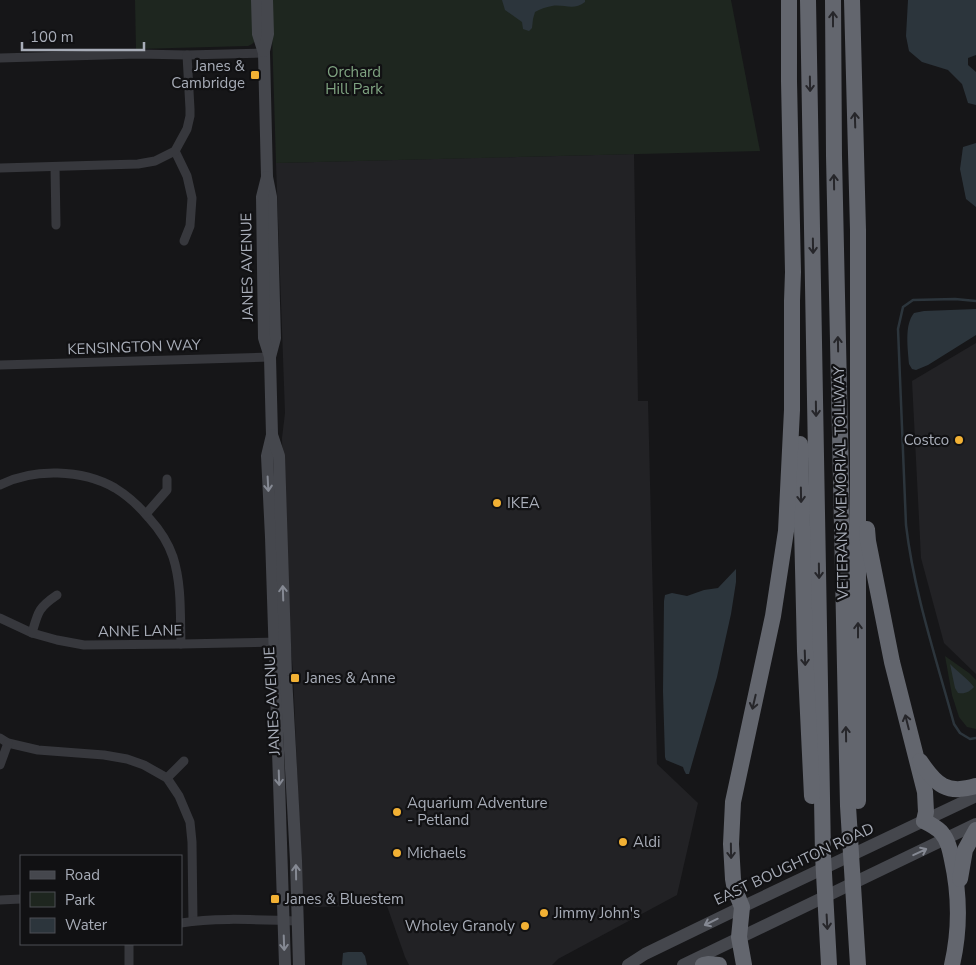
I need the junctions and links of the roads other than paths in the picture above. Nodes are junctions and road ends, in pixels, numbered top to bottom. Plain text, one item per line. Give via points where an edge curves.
1 (257, 0) edge
2 (267, 0) edge
3 (789, 0) edge
4 (808, 0) edge
5 (833, 0) edge
6 (852, 0) edge
7 (264, 53) junction
8 (187, 55) junction
9 (0, 58) edge
10 (175, 151) junction
11 (55, 167) junction
12 (0, 168) edge
13 (56, 225) dead end
14 (184, 241) dead end
15 (793, 272) junction
16 (270, 357) junction
17 (0, 365) edge
18 (858, 414) junction
19 (167, 479) dead end
20 (0, 485) edge
21 (146, 514) junction
22 (57, 595) dead end
23 (0, 618) edge
24 (32, 633) junction
25 (280, 642) junction
26 (181, 644) junction
27 (4, 741) edge
28 (915, 754) junction
29 (184, 761) dead end
30 (0, 764) edge
31 (167, 778) junction
32 (976, 786) edge
33 (976, 796) edge
34 (924, 821) junction
35 (976, 824) edge
36 (976, 830) edge
37 (946, 839) junction
38 (823, 856) junction
39 (852, 870) junction
40 (958, 893) junction
41 (20, 899) edge
42 (0, 900) edge
43 (742, 907) junction
44 (193, 921) junction
45 (283, 921) junction
46 (297, 921) junction
47 (182, 923) edge
48 (739, 937) junction
49 (129, 945) edge
50 (129, 965) edge
51 (285, 965) edge
52 (299, 965) edge
53 (628, 965) edge
54 (683, 965) edge
55 (703, 965) edge
56 (719, 965) edge
57 (744, 965) edge
58 (829, 965) edge
59 (858, 965) edge
60 (952, 965) edge

1 - 7 street, JANES AVENUE via 258,34
2 - 7 street, JANES AVENUE via 268,34
3 - 15 highway
4 -> 38 highway, VETERANS MEMORIAL TOLLWAY
39 -> 5 highway, VETERANS MEMORIAL TOLLWAY via 848,806
18 -> 6 highway via 858,230
7 - 8 street
7 - 16 street, JANES AVENUE via 267,177 262,197 264,338
8 - 9 street
8 - 10 street via 190,116
10 - 11 street via 138,164
10 - 14 street via 187,176 192,198 190,226
11 - 12 street
11 - 13 street
15 -> 38 highway via 810,767 814,821
15 -> 43 highway via 792,410 786,531 773,616 733,802 732,879
16 - 17 street, KENSINGTON WAY
16 - 25 street, JANES AVENUE via 272,435 267,456
28 -> 18 highway via 892,662 868,541
39 -> 18 highway via 858,829
19 - 21 street via 167,490
20 - 21 street via 33,474 80,476 113,487
21 - 26 street via 161,534 176,569
22 - 24 street via 38,613
23 - 24 street, ANNE LANE
24 - 26 street, ANNE LANE via 84,645
25 - 26 street, ANNE LANE
25 -> 45 street, JANES AVENUE
46 -> 25 street, JANES AVENUE via 296,852
27 - 30 street
27 - 31 street via 38,750 126,759
28 - 32 highway via 942,786 958,789
28 - 34 highway via 927,800
29 - 31 street
31 - 44 street via 190,822
33 - 34 street, EAST BOUGHTON ROAD
34 - 37 highway via 933,825
34 - 43 street, EAST BOUGHTON ROAD
35 - 37 street
36 - 40 highway via 965,850
37 - 40 highway
48 -> 37 street
38 -> 58 highway, VETERANS MEMORIAL TOLLWAY
39 - 59 highway, VETERANS MEMORIAL TOLLWAY
40 - 60 highway via 958,932
41 - 42 street
43 - 48 highway
43 -> 53 street, EAST BOUGHTON ROAD
44 - 45 street
44 - 47 street
45 - 46 street
45 -> 51 street, JANES AVENUE
46 - 52 street, JANES AVENUE
48 - 54 street
48 - 57 highway
49 - 50 street
55 - 56 highway

